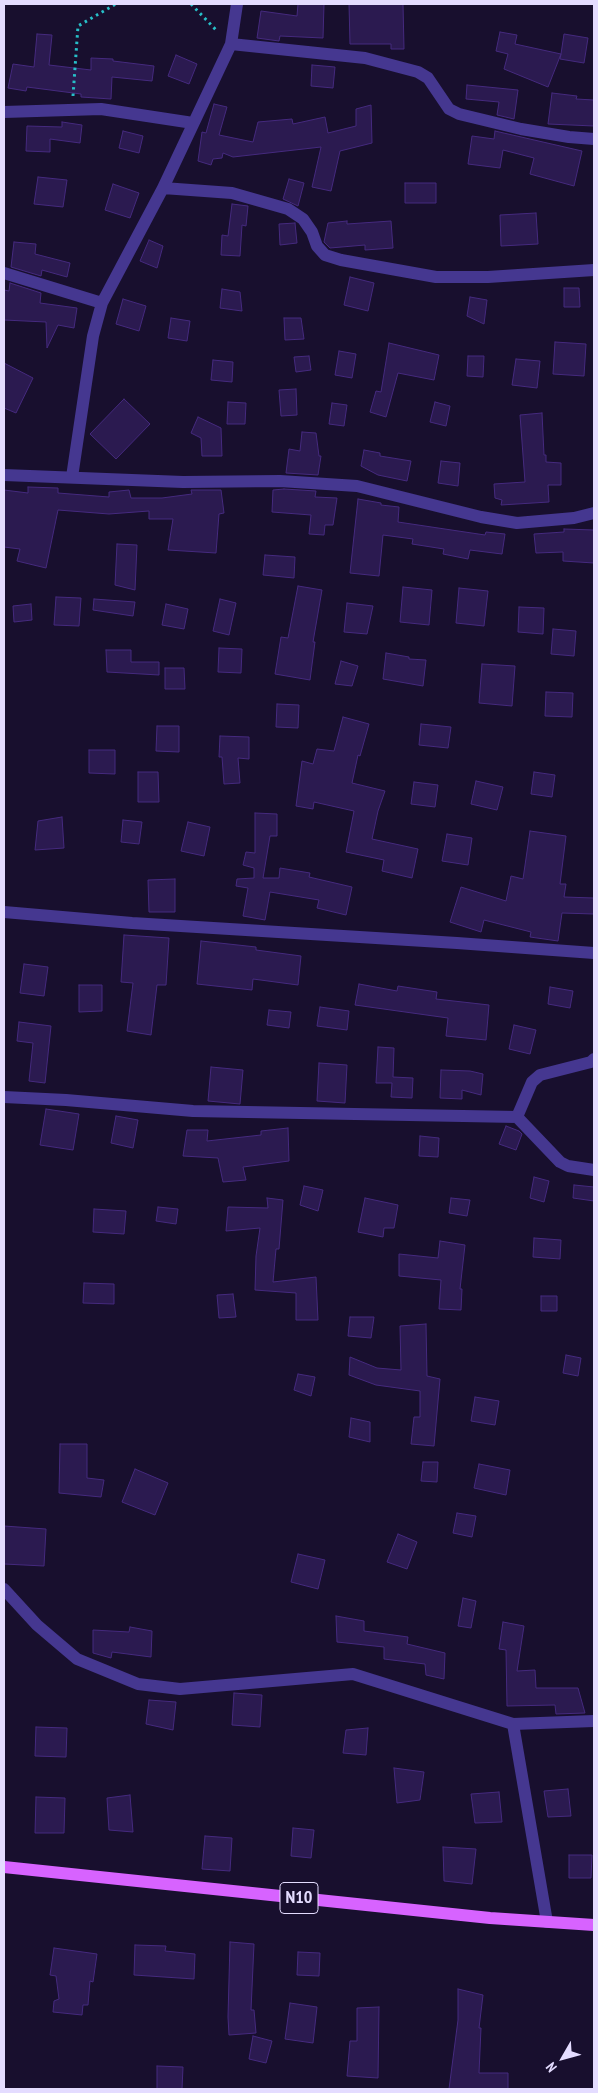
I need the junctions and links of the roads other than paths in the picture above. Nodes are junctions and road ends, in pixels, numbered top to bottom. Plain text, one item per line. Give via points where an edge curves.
1 (237, 4) edge
2 (231, 44) junction
3 (4, 112) edge
4 (193, 123) junction
5 (594, 139) edge
6 (163, 188) junction
7 (594, 270) edge
8 (4, 273) edge
9 (102, 303) junction
10 (4, 475) edge
11 (72, 477) junction
12 (594, 514) edge
13 (4, 912) edge
14 (594, 953) edge
15 (594, 1059) edge
16 (4, 1097) edge
17 (517, 1117) junction
18 (594, 1170) edge
19 (4, 1590) edge
20 (594, 1721) edge
21 (513, 1724) junction
22 (4, 1867) edge
23 (546, 1922) junction
24 (594, 1925) edge

1 - 2 street
2 - 4 street
2 - 5 street via 365,58 418,72 428,78 449,109 459,114 521,129
3 - 4 street via 101,109
4 - 6 street
6 - 7 street via 232,193 288,209 303,219 325,255 341,260 436,276 488,277
6 - 9 street
8 - 9 street
9 - 11 street via 93,336
10 - 11 street
11 - 12 street via 183,482 280,481 357,486 517,523
13 - 14 street
15 - 17 street via 540,1075 532,1082
16 - 17 street via 193,1111
17 - 18 street via 560,1162
19 - 21 street via 77,1660 138,1684 180,1689 353,1674
20 - 21 street
21 - 23 street
22 - 23 main road, N10
23 - 24 main road, N10

